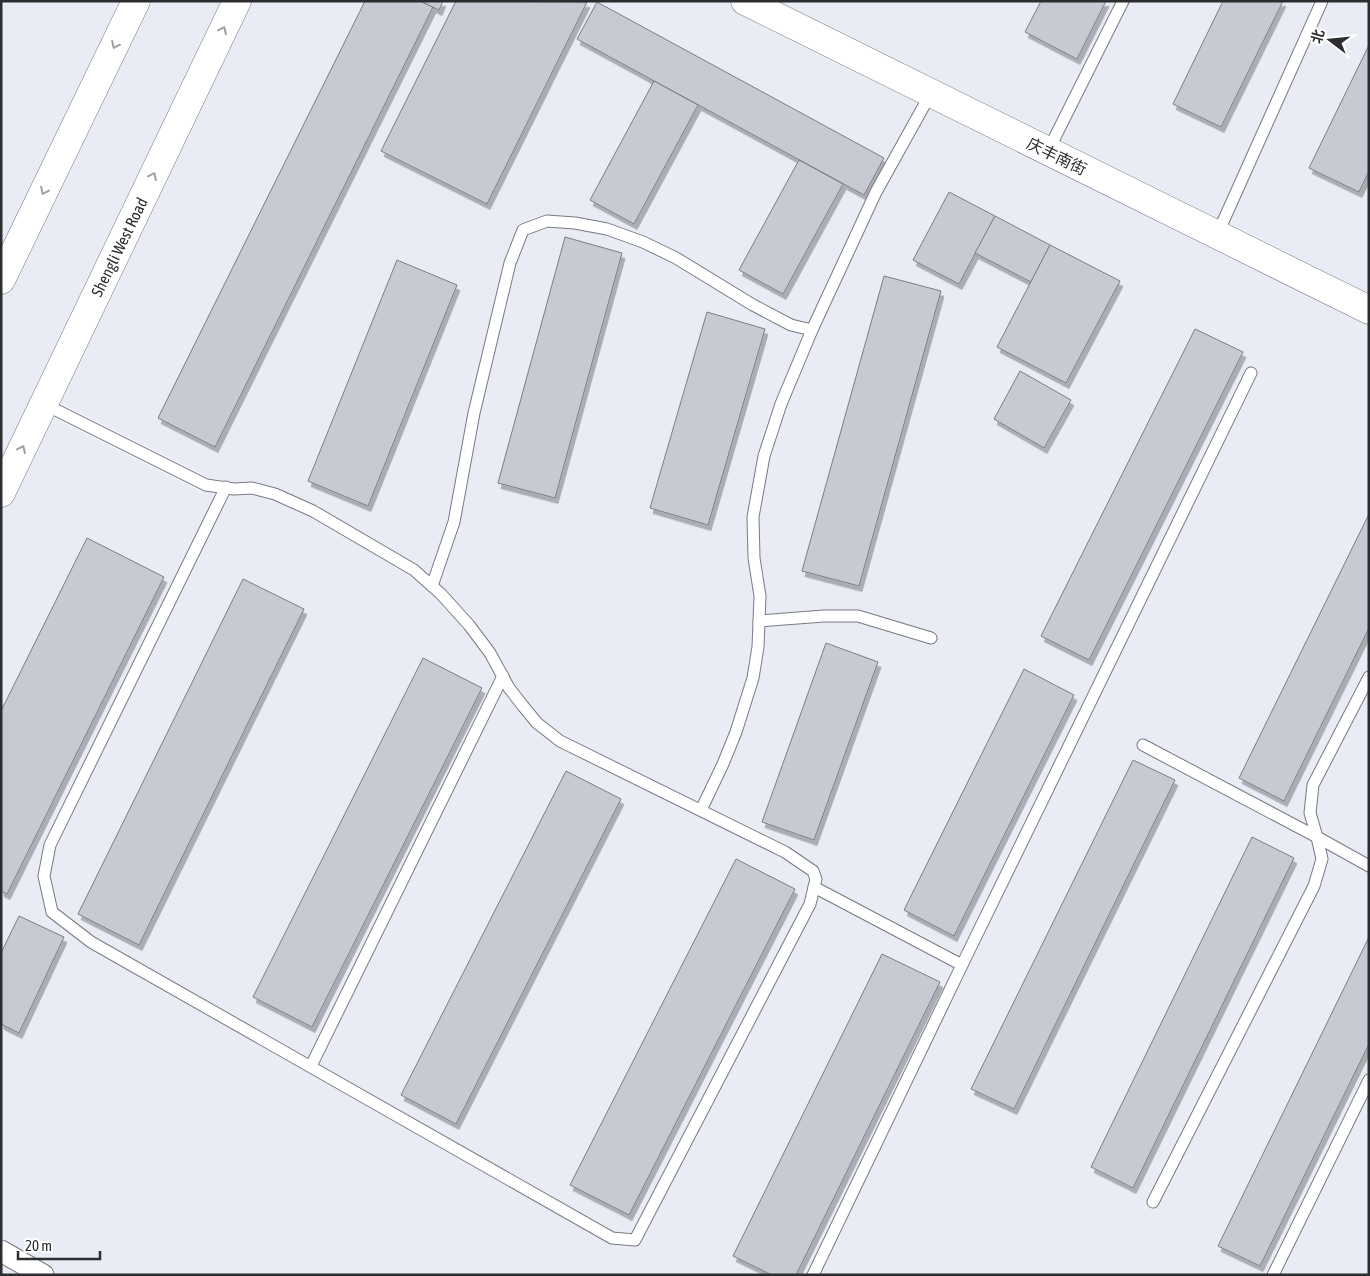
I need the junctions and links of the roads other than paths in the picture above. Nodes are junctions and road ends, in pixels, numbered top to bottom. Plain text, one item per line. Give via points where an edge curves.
1 (136, 1) edge
2 (237, 1) edge
3 (746, 1) edge
4 (1123, 1) edge
5 (1322, 1) edge
6 (931, 93) junction
7 (1048, 152) junction
8 (1217, 235) junction
9 (1, 280) edge
10 (1369, 310) edge
11 (812, 330) junction
12 (1251, 374) dead end
13 (44, 404) junction
14 (226, 488) junction
15 (1, 493) edge
16 (432, 586) junction
17 (759, 621) junction
18 (930, 638) dead end
19 (503, 676) junction
20 (1369, 677) edge
21 (1143, 745) dead end
22 (701, 810) junction
23 (1317, 837) junction
24 (1369, 866) edge
25 (814, 887) junction
26 (962, 965) junction
27 (311, 1066) junction
28 (1369, 1080) edge
29 (1153, 1202) dead end
30 (1, 1251) edge
31 (43, 1275) edge
32 (813, 1275) edge
33 (1274, 1275) edge

1 -> 9 main road
13 -> 2 main road, Shengli West Road
3 - 6 main road, 庆丰南街
4 - 7 lane
5 - 8 lane
6 - 7 main road, 庆丰南街
6 - 11 lane via 876,192
7 - 8 main road, 庆丰南街
8 - 10 main road, 庆丰南街
11 - 16 lane via 791,325 676,258 616,232 575,222 547,220 523,230 510,263 474,412 454,522
11 - 17 lane via 781,404 764,456 753,517
12 - 26 lane
13 - 14 lane via 206,485
15 -> 13 main road, Shengli West Road
14 - 16 lane via 252,488 276,494 312,511 414,570
14 - 27 lane via 50,845 44,876 52,912 91,942
16 - 19 lane via 469,625
17 - 18 lane via 858,616
17 - 22 lane via 753,678 745,705 723,764
19 - 22 lane via 528,712 560,741
19 - 27 lane
20 - 23 lane via 1313,785 1310,813
21 - 23 lane
22 - 25 lane via 785,852 809,868 816,879
23 - 24 lane
23 - 29 lane via 1322,859 1314,886
25 - 26 lane
25 - 27 lane via 810,904 635,1240 612,1238
26 - 32 lane
28 - 33 lane
30 - 31 street

